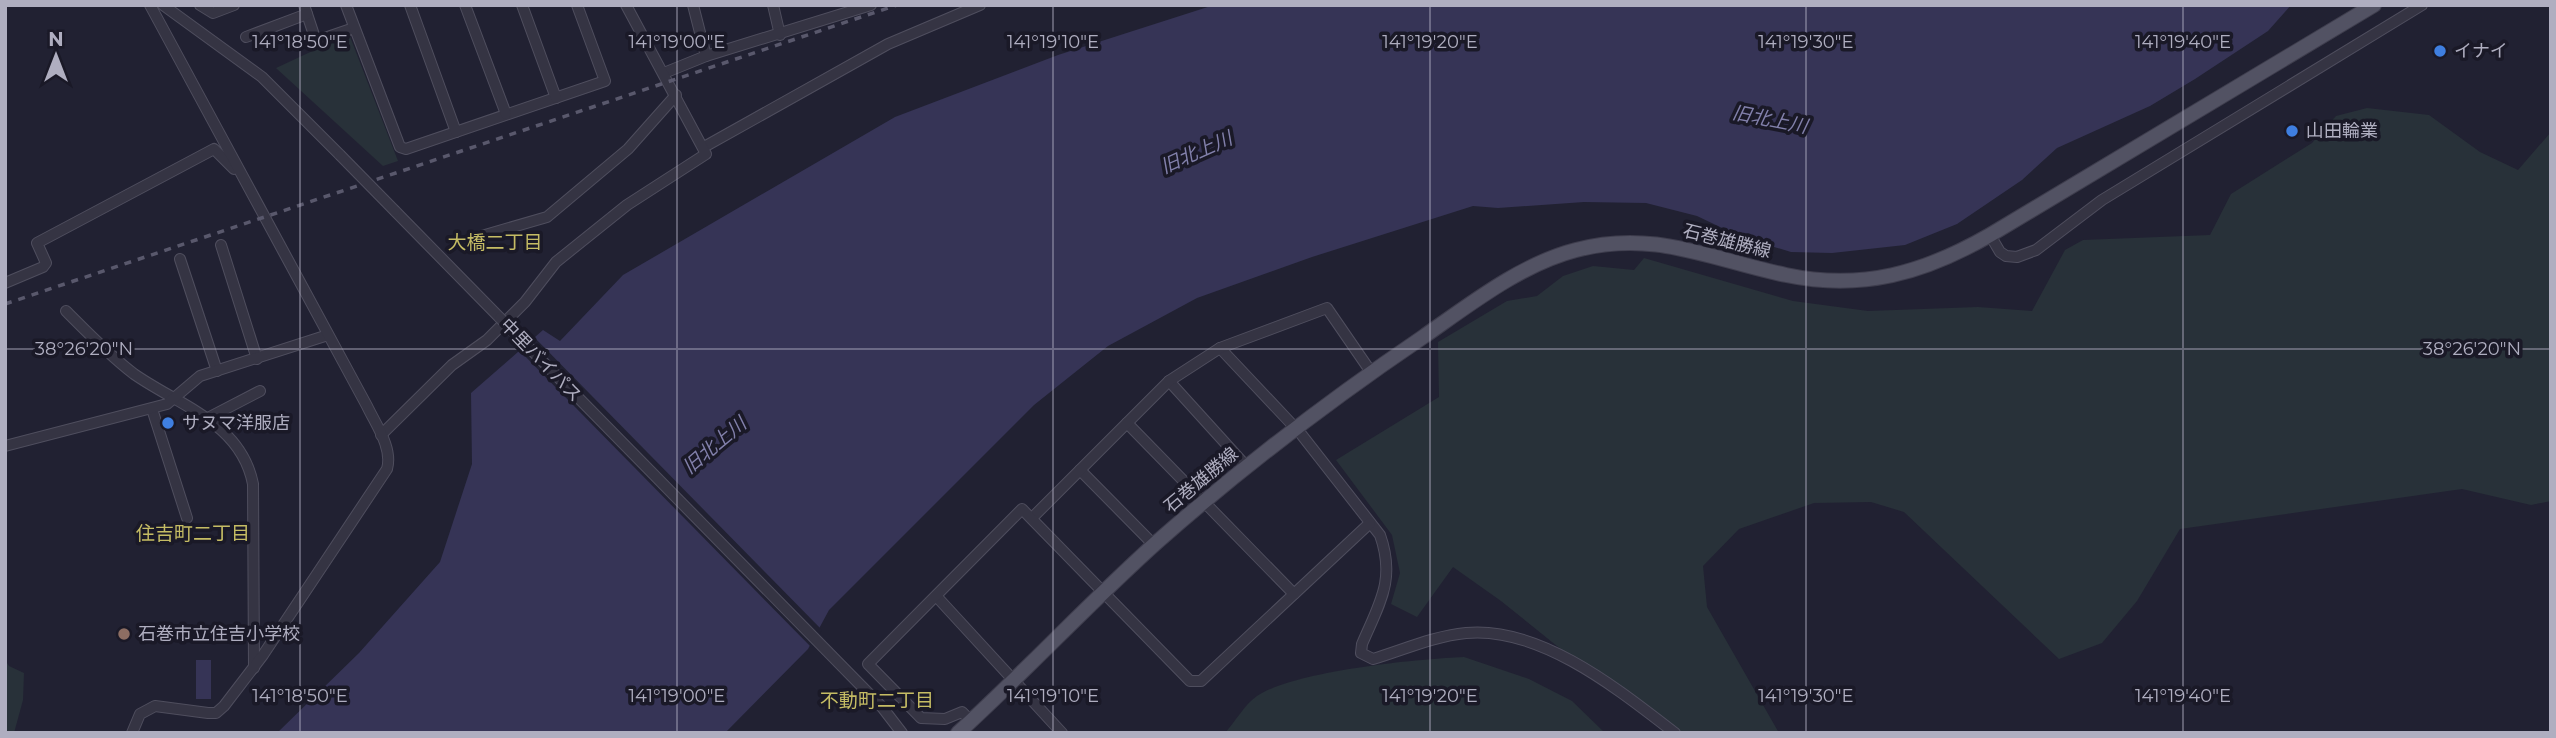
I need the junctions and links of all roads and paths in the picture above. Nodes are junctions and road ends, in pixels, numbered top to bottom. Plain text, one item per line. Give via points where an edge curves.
1 (150, 5) edge
2 (163, 5) edge
3 (200, 5) edge
4 (233, 5) edge
5 (346, 5) edge
6 (410, 5) edge
7 (465, 5) edge
8 (522, 5) edge
9 (577, 5) edge
10 (626, 5) edge
11 (693, 5) edge
12 (773, 5) edge
13 (871, 5) edge
14 (980, 5) edge
15 (2374, 5) edge
16 (2422, 5) edge
17 (855, 8) edge
18 (306, 10) edge
19 (354, 27) junction
20 (780, 35) junction
21 (246, 37) dead end
22 (706, 56) junction
23 (664, 73) junction
24 (676, 95) junction
25 (556, 97) junction
26 (506, 114) junction
27 (456, 132) junction
28 (704, 147) junction
29 (243, 179) junction
30 (1990, 235) junction
31 (468, 240) dead end
32 (221, 245) dead end
33 (180, 259) dead end
34 (5, 283) edge
35 (66, 311) dead end
36 (328, 335) junction
37 (1220, 348) junction
38 (257, 359) junction
39 (217, 371) junction
40 (1371, 372) junction
41 (1169, 381) junction
42 (260, 390) dead end
43 (175, 398) junction
44 (152, 409) junction
45 (206, 419) junction
46 (1127, 423) junction
47 (1294, 429) junction
48 (381, 435) junction
49 (6, 445) edge
50 (1247, 467) junction
51 (1080, 470) junction
52 (1202, 503) junction
53 (187, 518) dead end
54 (1032, 518) junction
55 (1370, 523) junction
56 (1154, 545) junction
57 (1104, 594) junction
58 (1294, 594) junction
59 (937, 597) junction
60 (250, 673) junction
61 (1014, 681) junction
62 (971, 721) junction
63 (132, 733) edge
64 (902, 733) edge
65 (958, 733) edge
66 (1062, 733) edge
67 (1675, 733) edge

1 - 29 street
2 - 64 street, 中里バイパス, bridge via 262,77
3 - 4 street via 213,13
5 - 19 street
6 - 27 street
7 - 26 street
8 - 25 street
9 - 25 street via 605,81
10 - 23 street
11 - 22 street
12 - 20 street
13 - 17 street
14 - 28 street via 888,44
15 - 30 main road, 石巻雄勝線
16 - 30 street via 2102,200 2036,250 2006,256
17 - 20 street
18 - 19 street via 316,41
18 - 21 street
19 - 27 street via 400,147
20 - 22 street
22 - 23 street
23 - 24 street
24 - 28 street
24 - 31 street via 628,149 547,218
25 - 26 street
26 - 27 street
28 - 48 street via 706,154 627,205 556,262 487,340 452,365
29 - 34 street via 214,149 37,243 46,263 43,267
29 - 36 street
30 - 40 main road, 石巻雄勝線 via 1927,268 1869,280 1783,275 1661,245 1576,250 1504,284
32 - 38 street
33 - 39 street
35 - 43 street via 135,374
36 - 38 street
36 - 48 street
37 - 40 street via 1327,308
37 - 41 street
37 - 47 street
38 - 39 street
39 - 43 street via 191,382
40 - 47 main road, 石巻雄勝線
41 - 46 street
41 - 50 street
42 - 45 street
43 - 44 street
43 - 45 street
44 - 49 street
44 - 53 street
45 - 60 street via 241,450 253,484
46 - 51 street
46 - 52 street
47 - 50 main road, 石巻雄勝線
47 - 55 street
48 - 60 street via 390,461 387,469
50 - 52 main road, 石巻雄勝線
51 - 54 street
51 - 56 street
52 - 56 main road, 石巻雄勝線
52 - 58 street
54 - 57 street
54 - 59 street via 1022,509
55 - 58 street
55 - 67 street via 1380,536 1388,577 1362,644 1365,658 1449,635 1494,634 1539,647 1606,680
56 - 57 main road, 石巻雄勝線
57 - 58 street via 1195,682
57 - 61 main road, 石巻雄勝線
59 - 61 street
59 - 62 street via 868,664 921,718 945,719 962,712
60 - 63 street via 216,713 155,706 140,714
61 - 62 main road, 石巻雄勝線
61 - 66 street
62 - 65 main road, 石巻雄勝線

